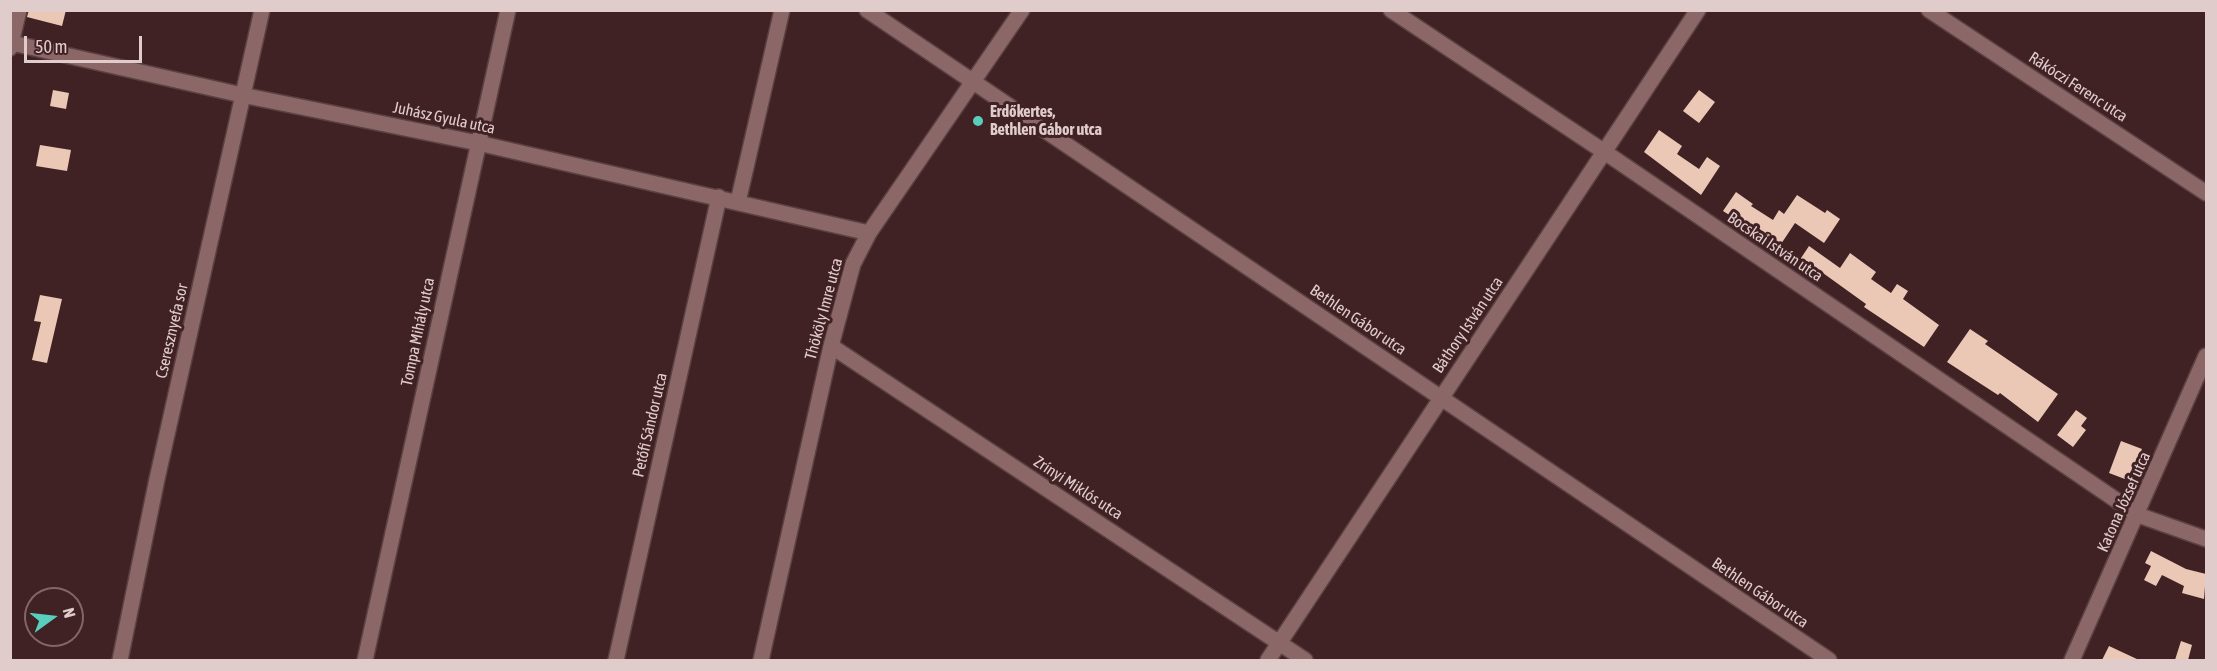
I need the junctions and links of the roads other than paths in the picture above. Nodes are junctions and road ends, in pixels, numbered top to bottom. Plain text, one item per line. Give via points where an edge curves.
1 (19, 10) edge
2 (262, 10) edge
3 (508, 10) edge
4 (782, 10) edge
5 (867, 10) edge
6 (1022, 10) edge
7 (1391, 10) edge
8 (1698, 10) edge
9 (1929, 10) edge
10 (11, 45) edge
11 (973, 83) junction
12 (242, 95) junction
13 (478, 143) junction
14 (1606, 153) junction
15 (2206, 193) edge
16 (719, 197) junction
17 (738, 202) junction
18 (869, 233) junction
19 (831, 346) junction
20 (2206, 356) edge
21 (1441, 398) junction
22 (2138, 515) junction
23 (2206, 539) edge
24 (1280, 643) junction
25 (120, 660) edge
26 (365, 660) edge
27 (616, 660) edge
28 (763, 660) edge
29 (1268, 660) edge
30 (1305, 660) edge
31 (1828, 660) edge
32 (2072, 660) edge

1 - 10 street
2 - 12 street, Cseresznyefa sor
3 - 13 street, Tompa Mihály utca
4 - 17 street
5 - 11 street, Bethlen Gábor utca
6 - 11 street, Thököly Imre utca
7 - 14 street, Bocskai István utca
8 - 14 street, Báthory István utca
9 - 15 street, Rákóczi Ferenc utca
10 - 12 street, Juhász Gyula utca
11 - 18 street, Thököly Imre utca
11 - 21 street, Bethlen Gábor utca
12 - 13 street, Juhász Gyula utca
12 - 25 street, Cseresznyefa sor
13 - 16 street, Juhász Gyula utca
13 - 26 street, Tompa Mihály utca
14 - 21 street, Báthory István utca
14 - 22 street, Bocskai István utca
16 - 17 street, Juhász Gyula utca
16 - 27 street, Petőfi Sándor utca
17 - 18 street, Juhász Gyula utca
18 - 19 street, Thököly Imre utca via 853,264
19 - 24 street, Zrínyi Miklós utca
19 - 28 street, Thököly Imre utca
20 - 22 street, Katona József utca
21 - 24 street, Báthory István utca
21 - 31 street, Bethlen Gábor utca
22 - 23 street, Bocskai István utca
22 - 32 street, Katona József utca
24 - 29 street, Báthory István utca
24 - 30 street, Zrínyi Miklós utca

